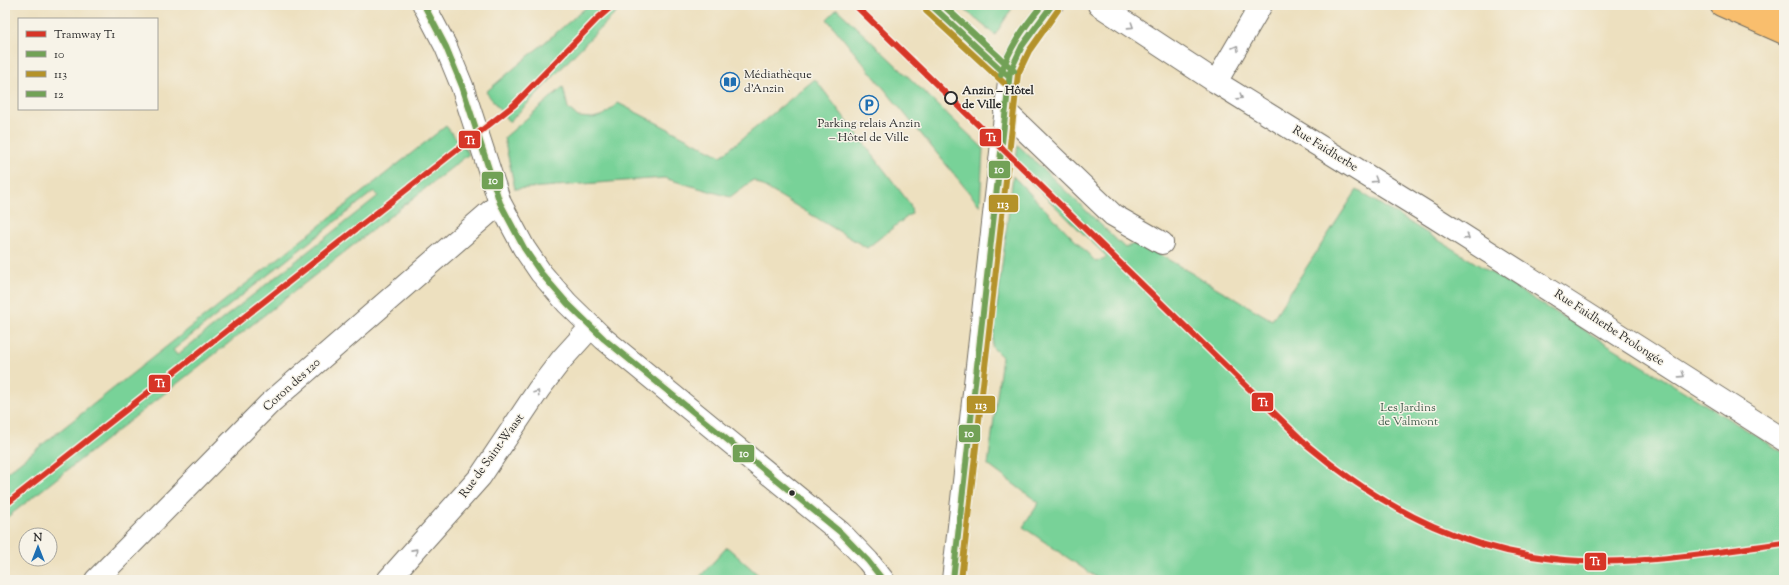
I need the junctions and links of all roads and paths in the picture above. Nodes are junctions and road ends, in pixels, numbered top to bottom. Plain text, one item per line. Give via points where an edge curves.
1 (1052, 5) edge
2 (1098, 5) edge
3 (1261, 5) edge
4 (1721, 5) edge
5 (1760, 5) edge
6 (428, 7) edge
7 (1783, 26) edge
8 (1216, 82) junction
9 (1005, 111) junction
10 (500, 203) junction
11 (1434, 216) joint
12 (1162, 243) dead end
13 (592, 327) junction
14 (1784, 440) edge
15 (96, 580) edge
16 (388, 580) edge
17 (883, 580) edge
18 (953, 580) edge

1 - 9 street via 1011,68
2 -> 8 street, Rue Faidherbe
8 -> 3 street
4 - 7 main road
5 - 7 main road
6 - 10 street via 462,86
8 -> 11 street, Rue Faidherbe
9 - 12 street via 1114,215
9 - 18 street
10 - 13 street via 532,261 554,289
10 - 15 street, Coron des 120 via 269,404
11 -> 14 street, Rue Faidherbe Prolongée
16 -> 13 street, Rue de Saint-Waast via 480,477 539,389 562,359
13 - 17 street via 834,527 868,560

